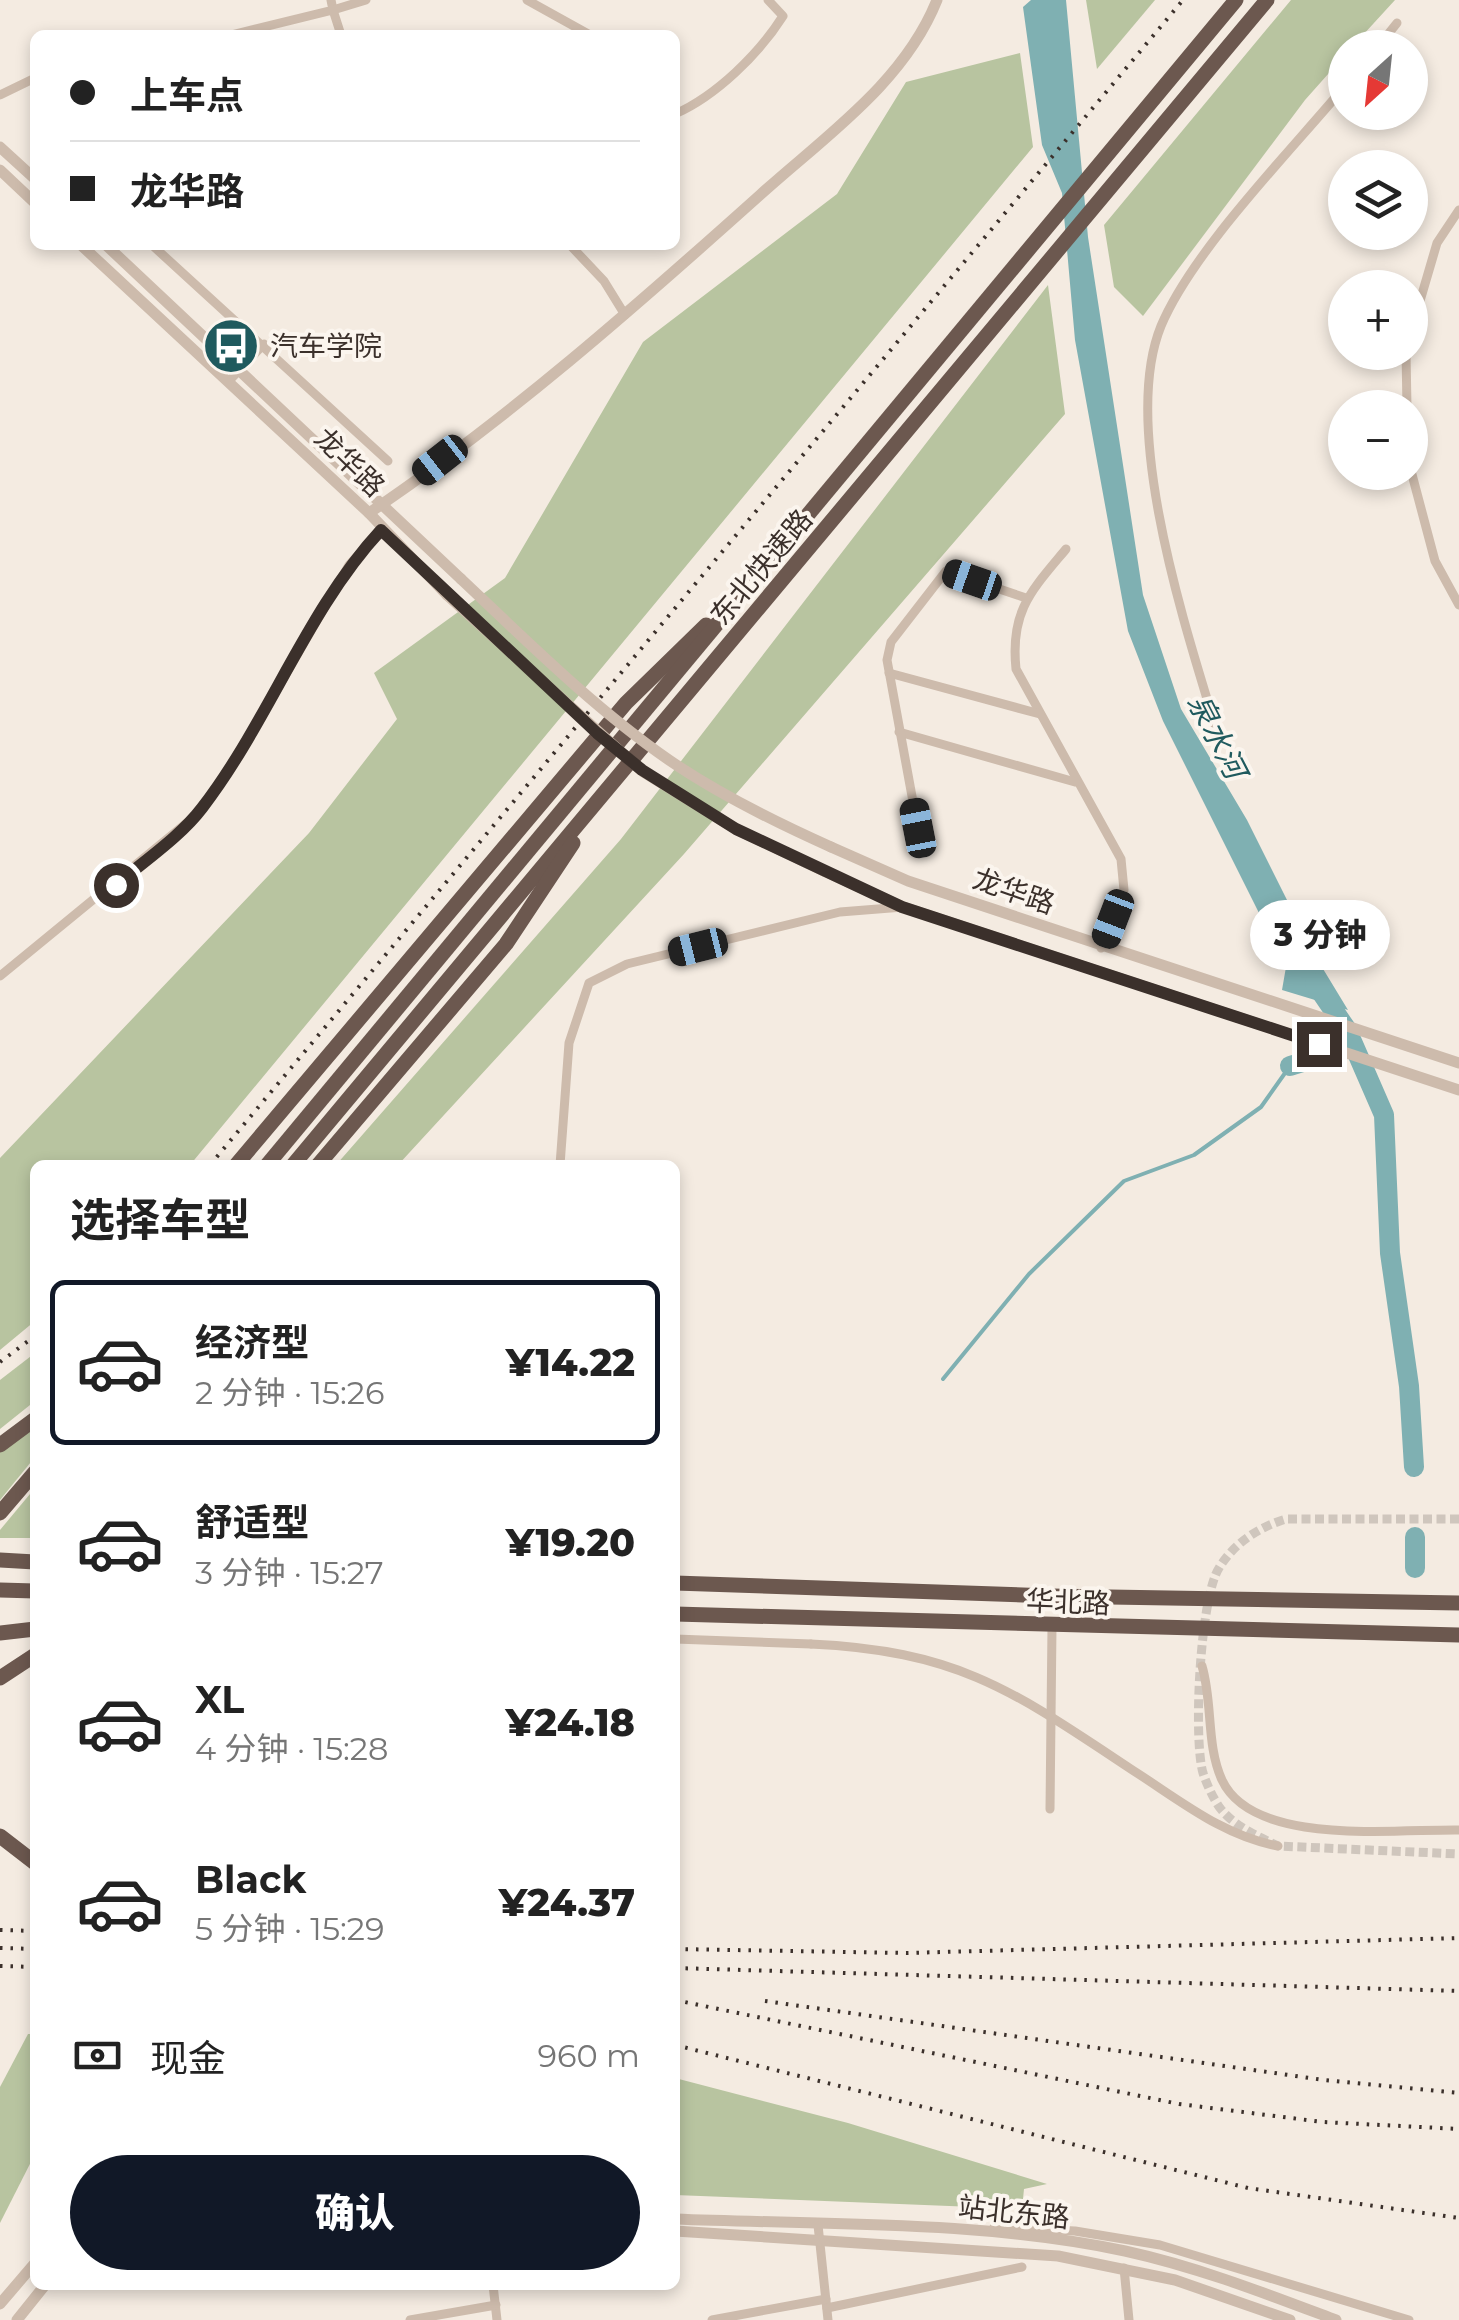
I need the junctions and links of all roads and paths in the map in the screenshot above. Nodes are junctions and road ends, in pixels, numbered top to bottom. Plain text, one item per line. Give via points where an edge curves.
1 (366, 0) edge
2 (527, 0) edge
3 (768, 0) edge
4 (937, 0) edge
5 (1236, 0) edge
6 (1266, 0) edge
7 (332, 5) edge
8 (1397, 23) dead end
9 (247, 30) edge
10 (340, 30) edge
11 (581, 30) edge
12 (1391, 30) edge
13 (30, 81) edge
14 (0, 96) edge
15 (1328, 107) edge
16 (680, 111) edge
17 (0, 147) edge
18 (0, 170) edge
19 (30, 175) edge
20 (30, 198) edge
21 (1459, 210) edge
22 (85, 250) edge
23 (111, 250) edge
24 (158, 250) edge
25 (575, 250) edge
26 (1428, 274) edge
27 (625, 315) junction
28 (264, 344) junction
29 (242, 371) junction
30 (228, 382) junction
31 (388, 461) dead end
32 (1416, 490) edge
33 (384, 502) junction
34 (368, 513) junction
35 (381, 530) junction
36 (1066, 549) dead end
37 (748, 586) junction
38 (1026, 598) junction
39 (1459, 605) edge
40 (889, 673) junction
41 (1040, 714) junction
42 (1215, 726) dead end
43 (900, 732) junction
44 (1076, 782) junction
45 (602, 796) junction
46 (918, 828) dead end
47 (902, 907) junction
48 (1102, 948) junction
49 (0, 976) edge
50 (1459, 1062) edge
51 (1459, 1090) edge
52 (240, 1160) edge
53 (271, 1160) edge
54 (297, 1160) edge
55 (322, 1160) edge
56 (560, 1160) edge
57 (30, 1423) edge
58 (0, 1444) edge
59 (30, 1478) edge
60 (0, 1513) edge
61 (0, 1560) edge
62 (30, 1562) edge
63 (680, 1582) edge
64 (0, 1590) edge
65 (30, 1591) edge
66 (1459, 1603) edge
67 (680, 1614) edge
68 (1052, 1627) junction
69 (30, 1629) edge
70 (0, 1632) edge
71 (1459, 1635) edge
72 (680, 1639) edge
73 (30, 1658) edge
74 (1202, 1666) dead end
75 (0, 1678) edge
76 (1050, 1809) dead end
77 (1459, 1830) edge
78 (0, 1836) edge
79 (1278, 1846) dead end
80 (30, 1859) edge
81 (680, 2219) edge
82 (818, 2225) junction
83 (939, 2230) junction
84 (680, 2231) edge
85 (819, 2239) junction
86 (30, 2266) edge
87 (1124, 2266) junction
88 (1022, 2268) dead end
89 (40, 2290) edge
90 (494, 2290) edge
91 (826, 2303) junction
92 (0, 2304) edge
93 (496, 2305) junction
94 (18, 2320) edge
95 (410, 2320) edge
96 (497, 2320) edge
97 (712, 2320) edge
98 (828, 2320) edge
99 (1129, 2320) edge
100 (1290, 2320) edge
101 (1336, 2320) edge
102 (1409, 2320) edge

1 - 7 street
2 - 11 street
3 - 16 street via 783,16 765,45
4 - 27 street via 924,34 890,78
5 - 37 highway, 东北快速路
6 - 45 highway, 东北快速路
7 - 9 street
7 - 10 street
8 - 12 street
13 - 14 street
15 - 42 street via 1187,278 1146,373 1155,487 1172,581
17 - 19 street
18 - 20 street
21 - 26 street via 1437,243
22 - 30 street, 龙华路
23 - 29 street, 龙华路
24 - 28 street
25 - 27 street
27 - 33 street
28 - 29 street
28 - 31 street
29 - 30 street
29 - 33 street, 龙华路
30 - 34 street, 龙华路
32 - 39 street via 1435,561
33 - 34 street
33 - 48 street, 龙华路, bridge via 461,580 670,761 753,810 908,882
34 - 35 street, 龙华路
35 - 47 street, 龙华路, bridge via 642,770 736,829
35 - 49 street via 349,565 200,812
36 - 38 street
37 - 52 highway via 650,678
37 - 53 highway, 东北快速路
38 - 40 street via 946,571 891,642
38 - 41 street via 1013,644 1016,669
40 - 41 street
40 - 43 street
41 - 44 street
43 - 44 street
43 - 46 street
44 - 48 street via 1121,859 1124,890
45 - 54 highway, 东北快速路
45 - 55 highway via 506,944
47 - 51 street, 龙华路
47 - 56 street via 782,926 627,964 590,983 568,1043
48 - 50 street, 龙华路
57 - 58 highway
59 - 60 highway
61 - 62 highway
63 - 66 highway, 华北路
64 - 65 highway
67 - 68 highway, 华北路
68 - 71 highway, 华北路
68 - 76 street
69 - 70 highway
72 - 79 street, bridge via 905,1652 979,1675 1216,1824
73 - 75 highway
74 - 77 street, bridge via 1221,1778 1252,1812 1296,1826
78 - 80 highway
81 - 82 street, 站北东路
82 - 83 street, 站北东路
82 - 85 street
83 - 101 street, 站北东路 via 1123,2250
83 - 102 street via 1075,2231 1210,2260
84 - 85 street, 站北东路
85 - 87 street, 站北东路
85 - 91 street
86 - 92 street
87 - 99 street
87 - 100 street, 站北东路
88 - 91 street
89 - 94 street
90 - 93 street
91 - 97 street
91 - 98 street
93 - 95 street
93 - 96 street

